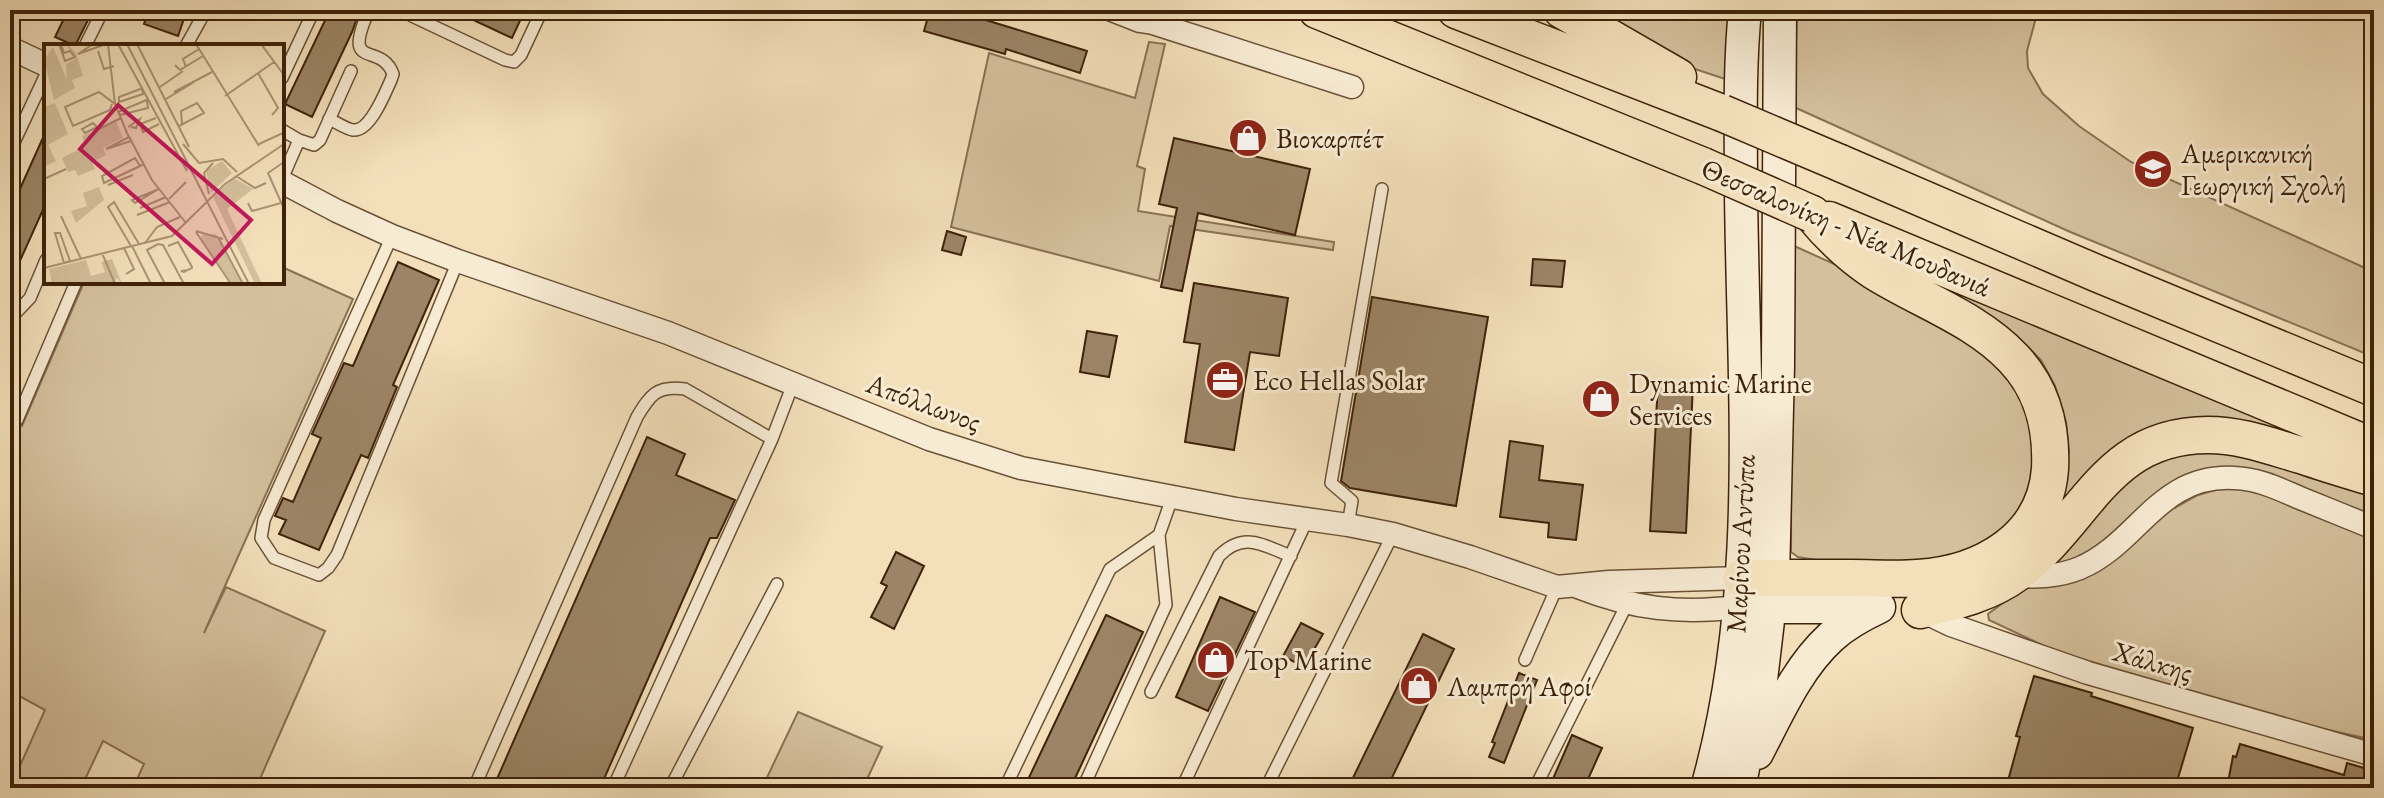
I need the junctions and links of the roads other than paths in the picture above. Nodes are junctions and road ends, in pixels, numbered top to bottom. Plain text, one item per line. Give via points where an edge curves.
1 (103, 10) edge
2 (206, 10) edge
3 (314, 10) edge
4 (369, 10) edge
5 (405, 10) edge
6 (542, 10) edge
7 (1112, 10) edge
8 (1317, 10) edge
9 (1456, 10) edge
10 (1562, 10) edge
11 (1745, 10) edge
12 (1780, 10) edge
13 (86, 44) edge
14 (187, 44) edge
15 (10, 48) edge
16 (44, 64) edge
17 (351, 71) dead end
18 (284, 74) edge
19 (44, 78) edge
20 (1352, 87) dead end
21 (1722, 113) junction
22 (329, 119) junction
23 (284, 131) edge
24 (299, 140) junction
25 (10, 151) edge
26 (284, 175) edge
27 (284, 181) edge
28 (1382, 189) dead end
29 (1812, 214) junction
30 (392, 236) junction
31 (458, 261) junction
32 (44, 265) edge
33 (75, 284) edge
34 (10, 319) edge
35 (793, 384) junction
36 (2374, 388) edge
37 (10, 421) edge
38 (772, 439) junction
39 (2374, 447) edge
40 (2374, 478) edge
41 (1172, 498) junction
42 (1307, 520) junction
43 (1348, 525) junction
44 (2374, 528) edge
45 (1393, 534) junction
46 (1159, 535) junction
47 (1291, 556) junction
48 (2014, 576) junction
49 (777, 584) dead end
50 (1565, 586) junction
51 (1756, 593) junction
52 (1627, 604) junction
53 (1879, 607) junction
54 (1920, 610) junction
55 (1525, 660) dead end
56 (1151, 692) dead end
57 (2374, 755) edge
58 (474, 788) edge
59 (613, 788) edge
60 (670, 788) edge
61 (1005, 788) edge
62 (1083, 788) edge
63 (1182, 788) edge
64 (1266, 788) edge
65 (1535, 788) edge
66 (1707, 788) edge
67 (1739, 788) edge

1 - 13 lane
2 - 14 lane
3 - 18 lane
4 - 22 lane via 359,45 386,63 391,80 360,129
5 - 6 lane via 514,62
7 - 20 street
8 - 29 highway, Θεσσαλονίκη - Νέα Μουδανιά, bridge
9 - 21 highway, Θεσσαλονίκη - Νέα Μουδανιά
10 - 21 highway via 1705,93
11 - 51 main road, Μαρίνου Αντύπα via 1745,538
12 - 51 main road, Μαρίνου Αντύπα via 1778,365
15 - 16 street
17 - 22 lane
19 - 25 lane
21 - 36 highway, Θεσσαλονίκη - Νέα Μουδανιά, bridge
22 - 24 lane via 317,143
23 - 24 lane
24 - 26 lane
27 - 30 street, Απόλλωνος
28 - 43 lane via 1331,483 1352,501
29 - 39 highway, Θεσσαλονίκη - Νέα Μουδανιά
29 - 51 highway via 1874,271 1964,320 2013,357 2043,405 2049,427 2049,476 2024,534 1990,560 1964,571
30 - 31 street, Απόλλωνος
30 - 31 lane via 264,520 261,538 274,558 319,575 337,555
31 - 35 street, Απόλλωνος via 668,333
32 - 34 lane via 30,298
33 - 37 lane via 17,420
35 - 38 lane
35 - 41 street, Απόλλωνος via 929,439 1021,468
38 - 58 lane via 685,389 658,390 647,400
38 - 59 lane
40 - 48 highway via 2235,437 2172,439 2118,467
41 - 42 street, Απόλλωνος
41 - 46 lane
42 - 43 street, Απόλλωνος
42 - 47 lane
43 - 45 street, Απόλλωνος
44 - 48 street via 2259,481 2212,478 2169,497 2080,568 2050,577
45 - 50 street, Απόλλωνος
45 - 64 lane
46 - 61 lane via 1110,569
46 - 62 lane via 1166,605
47 - 56 lane via 1251,541 1228,546
47 - 63 lane
48 - 54 highway via 1960,600
49 - 60 lane
50 - 51 street via 1609,582
50 - 52 street, Απόλλωνος
50 - 55 lane
51 - 52 street, Απόλλωνος via 1696,611
51 - 53 main road
51 - 66 main road, Μαρίνου Αντύπα
51 - 67 main road, Μαρίνου Αντύπα via 1753,727
52 - 65 lane
53 - 54 main road
53 - 67 main road via 1847,624 1817,652 1790,691
54 - 57 street, Χάλκης via 2088,673

